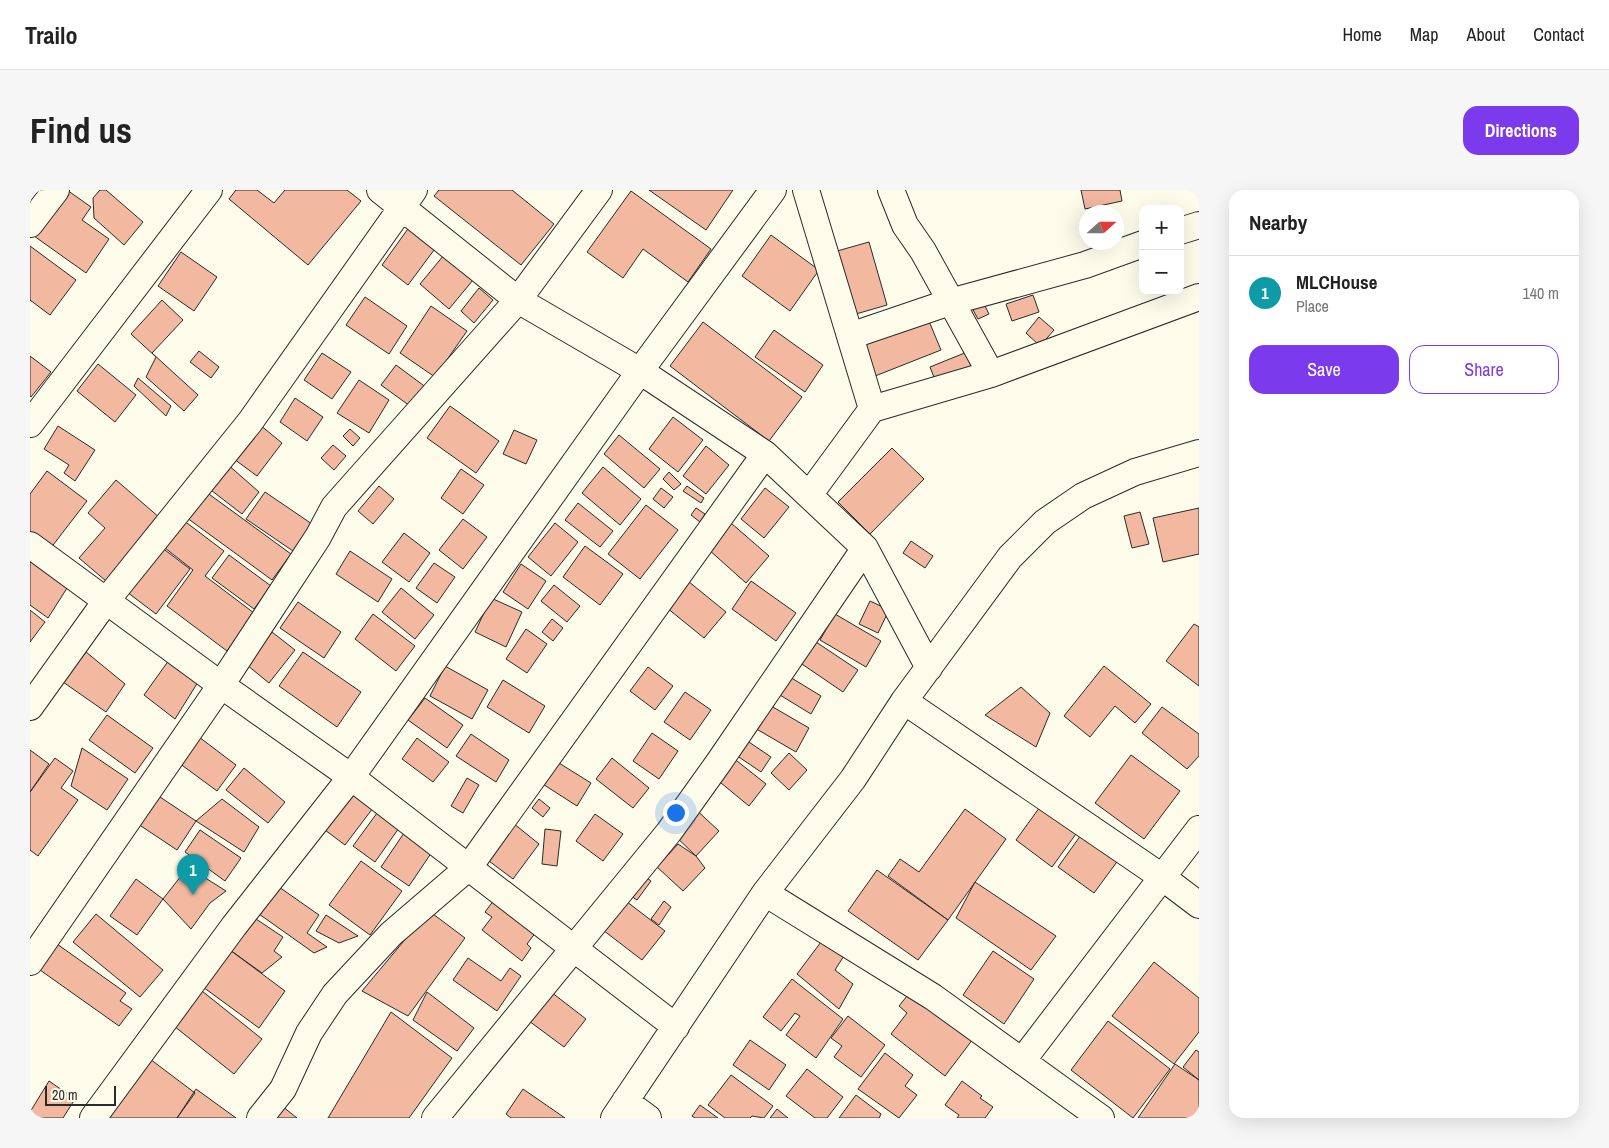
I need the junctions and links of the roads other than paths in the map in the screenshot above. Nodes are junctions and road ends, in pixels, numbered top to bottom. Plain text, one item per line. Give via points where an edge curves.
1 (56, 190) edge
2 (209, 190) edge
3 (380, 190) edge
4 (598, 190) edge
5 (773, 190) edge
6 (806, 190) edge
7 (891, 190) edge
8 (408, 198) edge
9 (30, 224) edge
10 (1199, 225) edge
11 (1184, 230) edge
12 (1139, 245) edge
13 (1199, 297) edge
14 (518, 300) junction
15 (950, 302) junction
16 (850, 336) junction
17 (640, 371) junction
18 (991, 374) junction
19 (872, 408) junction
20 (30, 424) edge
21 (1199, 453) edge
22 (765, 454) junction
23 (809, 495) junction
24 (30, 545) edge
25 (865, 548) junction
26 (106, 601) junction
27 (929, 668) junction
28 (221, 685) junction
29 (904, 701) junction
30 (30, 707) edge
31 (351, 777) junction
32 (1199, 829) edge
33 (469, 867) junction
34 (1162, 877) junction
35 (764, 893) junction
36 (1199, 905) edge
37 (574, 949) junction
38 (30, 962) edge
39 (676, 1027) junction
40 (1022, 1061) junction
41 (619, 1110) edge
42 (93, 1118) edge
43 (260, 1118) edge
44 (435, 1118) edge
45 (648, 1118) edge
46 (1101, 1118) edge

1 - 9 street
2 - 20 street
3 - 8 street
4 - 14 street
5 - 17 street
6 - 16 street
7 - 15 street via 906,225
8 - 14 street
8 - 26 street via 250,422
10 - 11 street
12 - 15 street
13 - 18 street
14 - 17 street
14 - 28 street via 334,507 318,537
15 - 16 street
15 - 18 street
16 - 19 street
17 - 22 street
17 - 31 street
18 - 19 street
19 - 23 street
21 - 27 street via 1136,472 1083,496 1045,522 1010,557
22 - 23 street
22 - 33 street
23 - 25 street
24 - 26 street
25 - 27 street
25 - 37 street via 680,816
26 - 28 street
26 - 30 street
27 - 29 street
28 - 31 street
28 - 38 street
29 - 34 street
29 - 35 street via 853,779
31 - 33 street
31 - 42 street via 234,926
32 - 34 street
33 - 37 street
33 - 43 street via 391,934 335,994 309,1033 283,1089
34 - 36 street
34 - 40 street
35 - 39 street
35 - 40 street via 933,997
37 - 39 street
37 - 44 street
39 - 41 street
40 - 46 street
41 - 45 street

